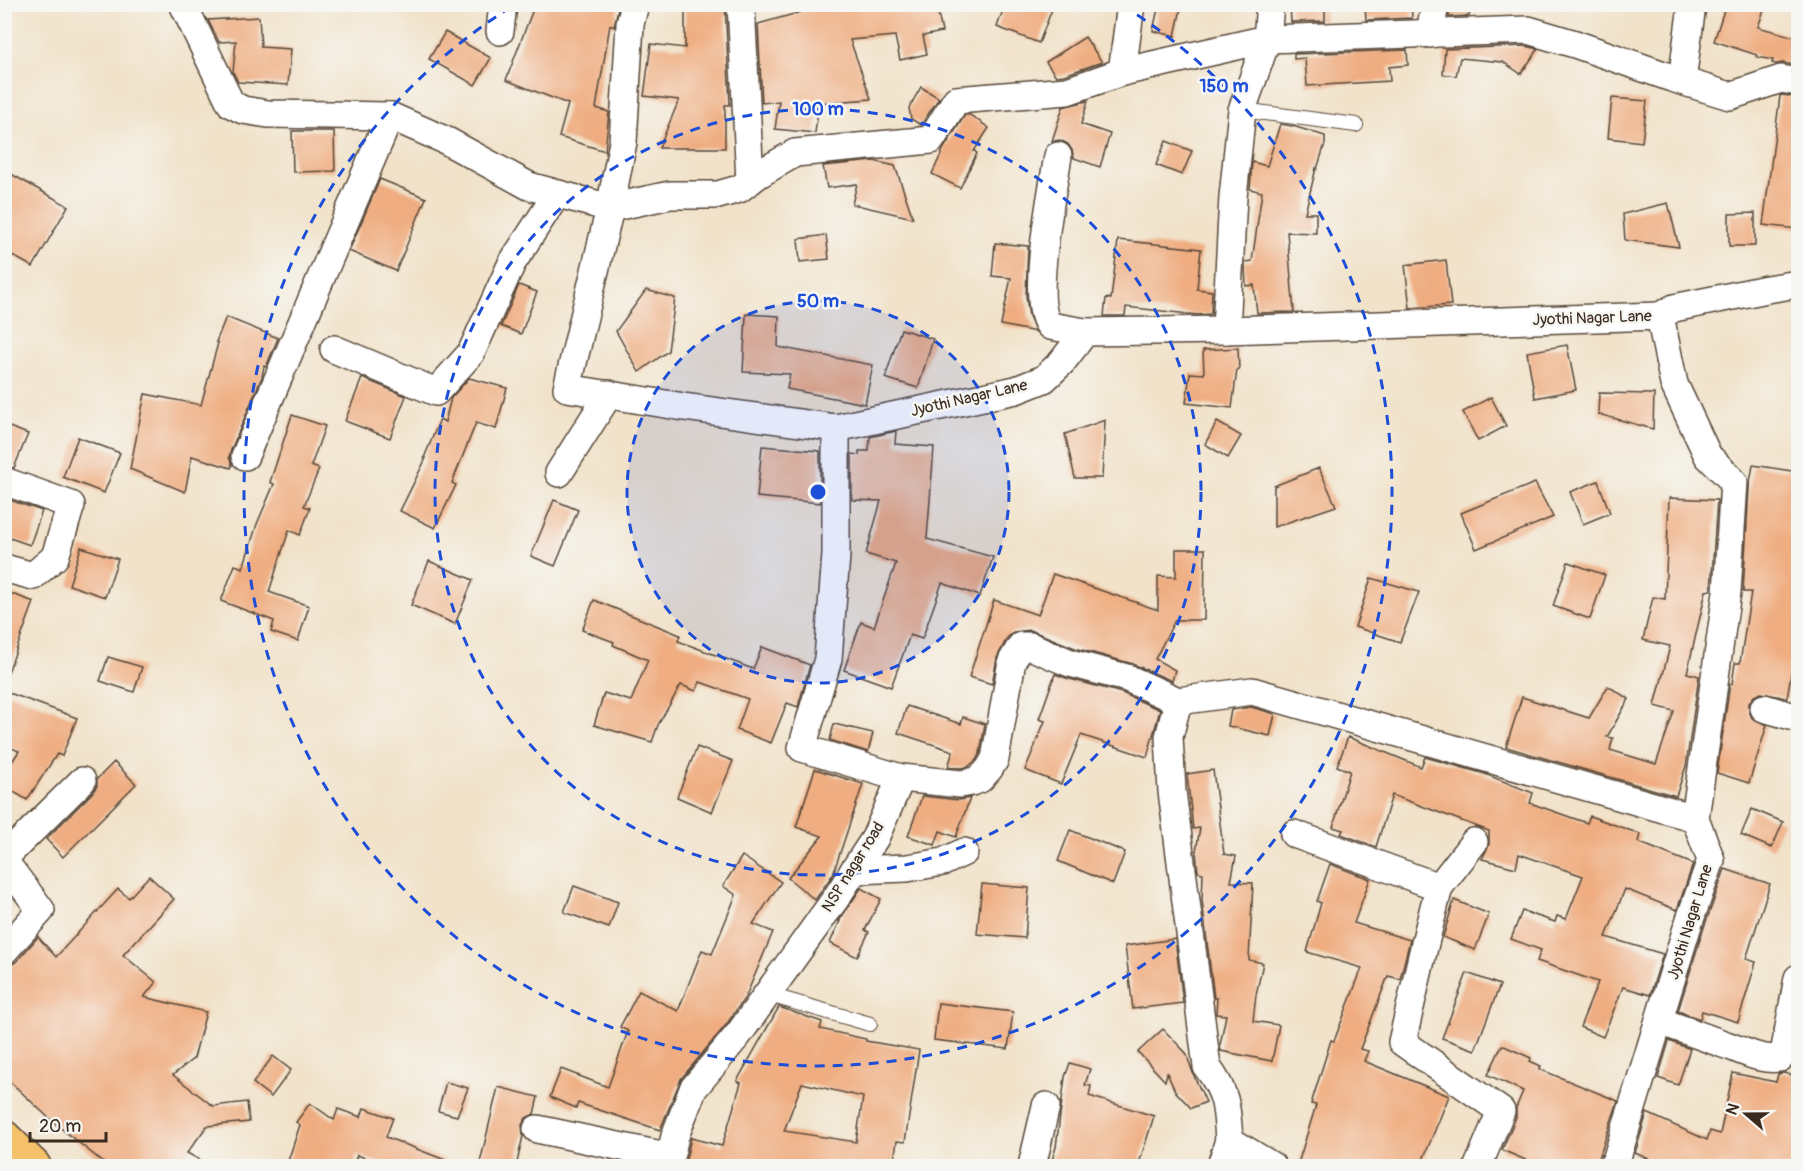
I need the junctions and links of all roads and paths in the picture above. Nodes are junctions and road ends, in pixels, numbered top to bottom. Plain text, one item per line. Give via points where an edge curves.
1 (183, 4) edge
2 (502, 4) edge
3 (635, 4) edge
4 (741, 4) edge
5 (1131, 4) edge
6 (1270, 4) edge
7 (1436, 4) edge
8 (1692, 5) edge
9 (500, 31) dead end
10 (1430, 34) junction
11 (1267, 39) junction
12 (1122, 72) junction
13 (1682, 81) junction
14 (1798, 82) edge
15 (1242, 110) junction
16 (390, 116) junction
17 (1356, 125) dead end
18 (1058, 156) dead end
19 (750, 181) junction
20 (557, 194) junction
21 (610, 208) junction
22 (1798, 284) edge
23 (1660, 316) junction
24 (1226, 330) junction
25 (1085, 332) junction
26 (334, 349) dead end
27 (609, 394) junction
28 (836, 428) junction
29 (245, 456) dead end
30 (559, 473) dead end
31 (4, 481) edge
32 (4, 568) edge
33 (1178, 701) junction
34 (1764, 708) dead end
35 (1798, 718) edge
36 (901, 778) junction
37 (82, 781) dead end
38 (1695, 818) junction
39 (1294, 834) dead end
40 (1474, 842) dead end
41 (964, 852) dead end
42 (4, 860) edge
43 (854, 870) junction
44 (1439, 887) junction
45 (4, 951) edge
46 (1798, 978) edge
47 (766, 994) junction
48 (1659, 1021) junction
49 (870, 1024) dead end
50 (1046, 1106) dead end
51 (537, 1129) dead end
52 (4, 1137) edge
53 (1229, 1140) junction
54 (669, 1162) edge
55 (34, 1167) edge
56 (1032, 1167) edge
57 (1221, 1167) edge
58 (1272, 1167) edge
59 (1478, 1167) edge
60 (1612, 1167) edge

1 - 16 street via 231,104 268,114
2 - 9 street
3 - 21 street via 630,24 622,142
4 - 19 street
5 - 12 street
6 - 11 street
7 - 10 street
8 - 13 street
10 - 11 street
10 - 13 street via 1528,30
11 - 12 street
11 - 15 street
12 - 19 street via 1067,91 956,100 931,140 795,153
13 - 14 street via 1730,96 1781,79
15 - 17 lane
15 - 24 street
16 - 20 street via 447,141 530,186
16 - 29 street
18 - 25 street via 1042,257 1043,315 1050,326
19 - 21 street via 718,195 669,195
20 - 21 street
20 - 26 street via 512,263 471,353 436,392
21 - 27 street via 567,388
22 - 23 street via 1674,308
23 - 24 street, Jyothi Nagar Lane
23 - 38 street, Jyothi Nagar Lane via 1674,384 1708,456 1734,482 1727,592
24 - 25 street, Jyothi Nagar Lane
25 - 28 street, Jyothi Nagar Lane via 1055,369 1026,387
27 - 28 street
27 - 30 street
28 - 36 street via 836,555 828,658 802,748
31 - 32 street via 71,505 55,557 33,576
33 - 36 street via 1127,678 1070,663 1025,645 1012,661 995,759 985,774 961,784
33 - 38 street via 1252,691
33 - 53 street via 1169,737 1172,791 1207,1067 1226,1104
34 - 35 street
36 - 43 street, NSP nagar road via 875,838
37 - 42 street
38 - 48 street, Jyothi Nagar Lane via 1710,860
39 - 44 street
40 - 44 street
41 - 43 street via 943,862 907,868
42 - 45 street via 42,910
43 - 47 street, NSP nagar road
44 - 59 street via 1402,1042 1500,1112
46 - 48 street via 1780,1058 1754,1057
47 - 49 lane
47 - 54 street, NSP nagar road via 693,1089
48 - 60 street, Jyothi Nagar Lane
50 - 56 street
51 - 54 street
52 - 55 main road
53 - 57 street
53 - 58 street

